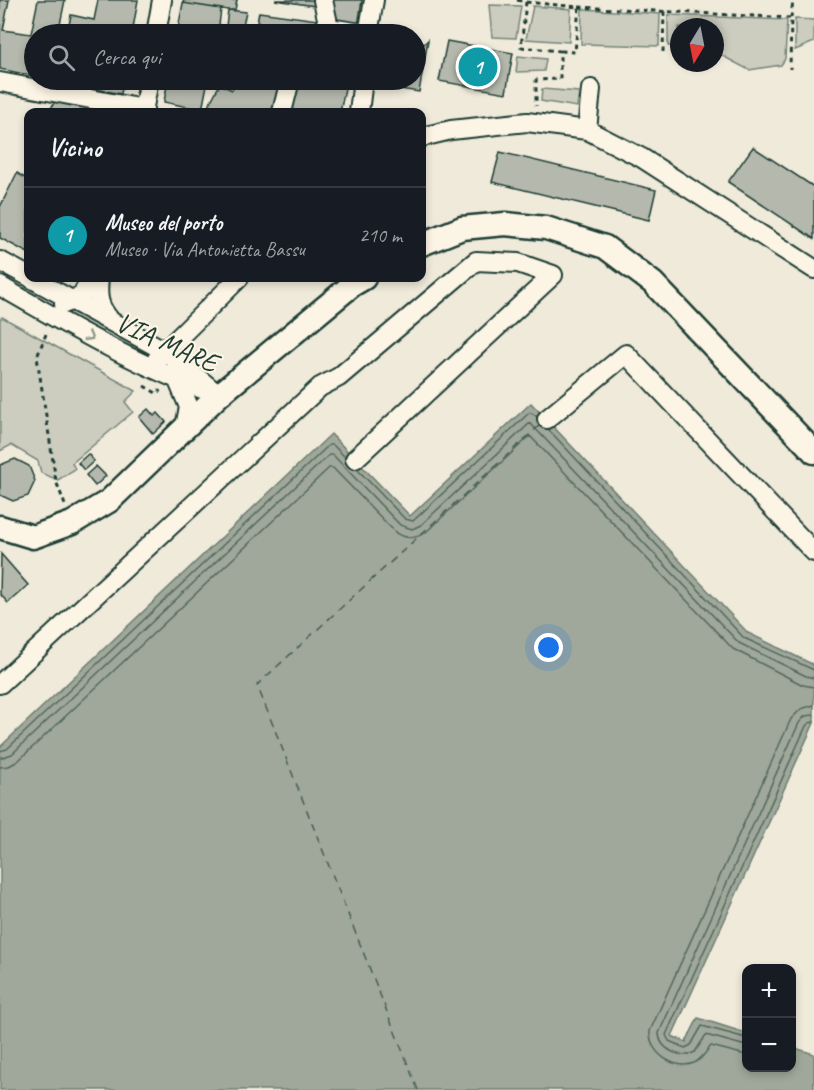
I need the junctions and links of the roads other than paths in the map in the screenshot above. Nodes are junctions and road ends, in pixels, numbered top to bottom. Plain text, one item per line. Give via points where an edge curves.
1 (162, 0) edge
2 (323, 0) edge
3 (374, 0) edge
4 (158, 24) edge
5 (328, 24) edge
6 (370, 24) edge
7 (0, 82) edge
8 (24, 87) edge
9 (591, 89) dead end
10 (40, 90) edge
11 (147, 90) edge
12 (288, 90) edge
13 (362, 90) edge
14 (129, 108) edge
15 (144, 108) edge
16 (283, 108) edge
17 (360, 108) edge
18 (587, 130) junction
19 (426, 136) edge
20 (426, 242) edge
21 (0, 261) edge
22 (814, 268) edge
23 (24, 274) edge
24 (38, 282) edge
25 (89, 282) edge
26 (99, 282) edge
27 (235, 282) edge
28 (357, 282) edge
29 (0, 286) edge
30 (73, 301) junction
31 (39, 308) junction
32 (110, 320) junction
33 (165, 351) junction
34 (150, 368) junction
35 (178, 381) junction
36 (219, 395) junction
37 (547, 419) dead end
38 (185, 427) junction
39 (814, 452) edge
40 (355, 459) dead end
41 (0, 527) edge
42 (814, 552) edge
43 (0, 684) edge

1 - 4 street
2 - 5 street
3 - 6 street
7 - 8 street
9 - 18 street
10 - 14 street
11 - 15 street
12 - 16 street
13 - 17 street
18 - 19 street via 527,122 451,129
18 - 22 street via 642,158
20 - 39 main road via 462,228 505,224 546,228 605,247 653,283
21 - 23 street, VIA MARE
24 - 30 street, VIA MARE
25 - 30 street via 82,295
26 - 32 street via 101,309
27 - 33 street
28 - 36 main road
29 - 31 street, VIA MARE
30 - 31 street
30 - 32 street, VIA MARE
31 -> 34 street, VIA MARE
32 - 33 street, VIA MARE
33 - 34 street
33 - 36 street, VIA MARE
34 - 35 street, VIA MARE
35 - 36 street, VIA MARE
35 - 38 street via 189,407
36 - 38 main road
37 - 42 street via 626,354
38 - 41 main road via 110,501 72,523 33,537
40 - 43 street via 553,275 518,263 476,261 339,376 320,387

